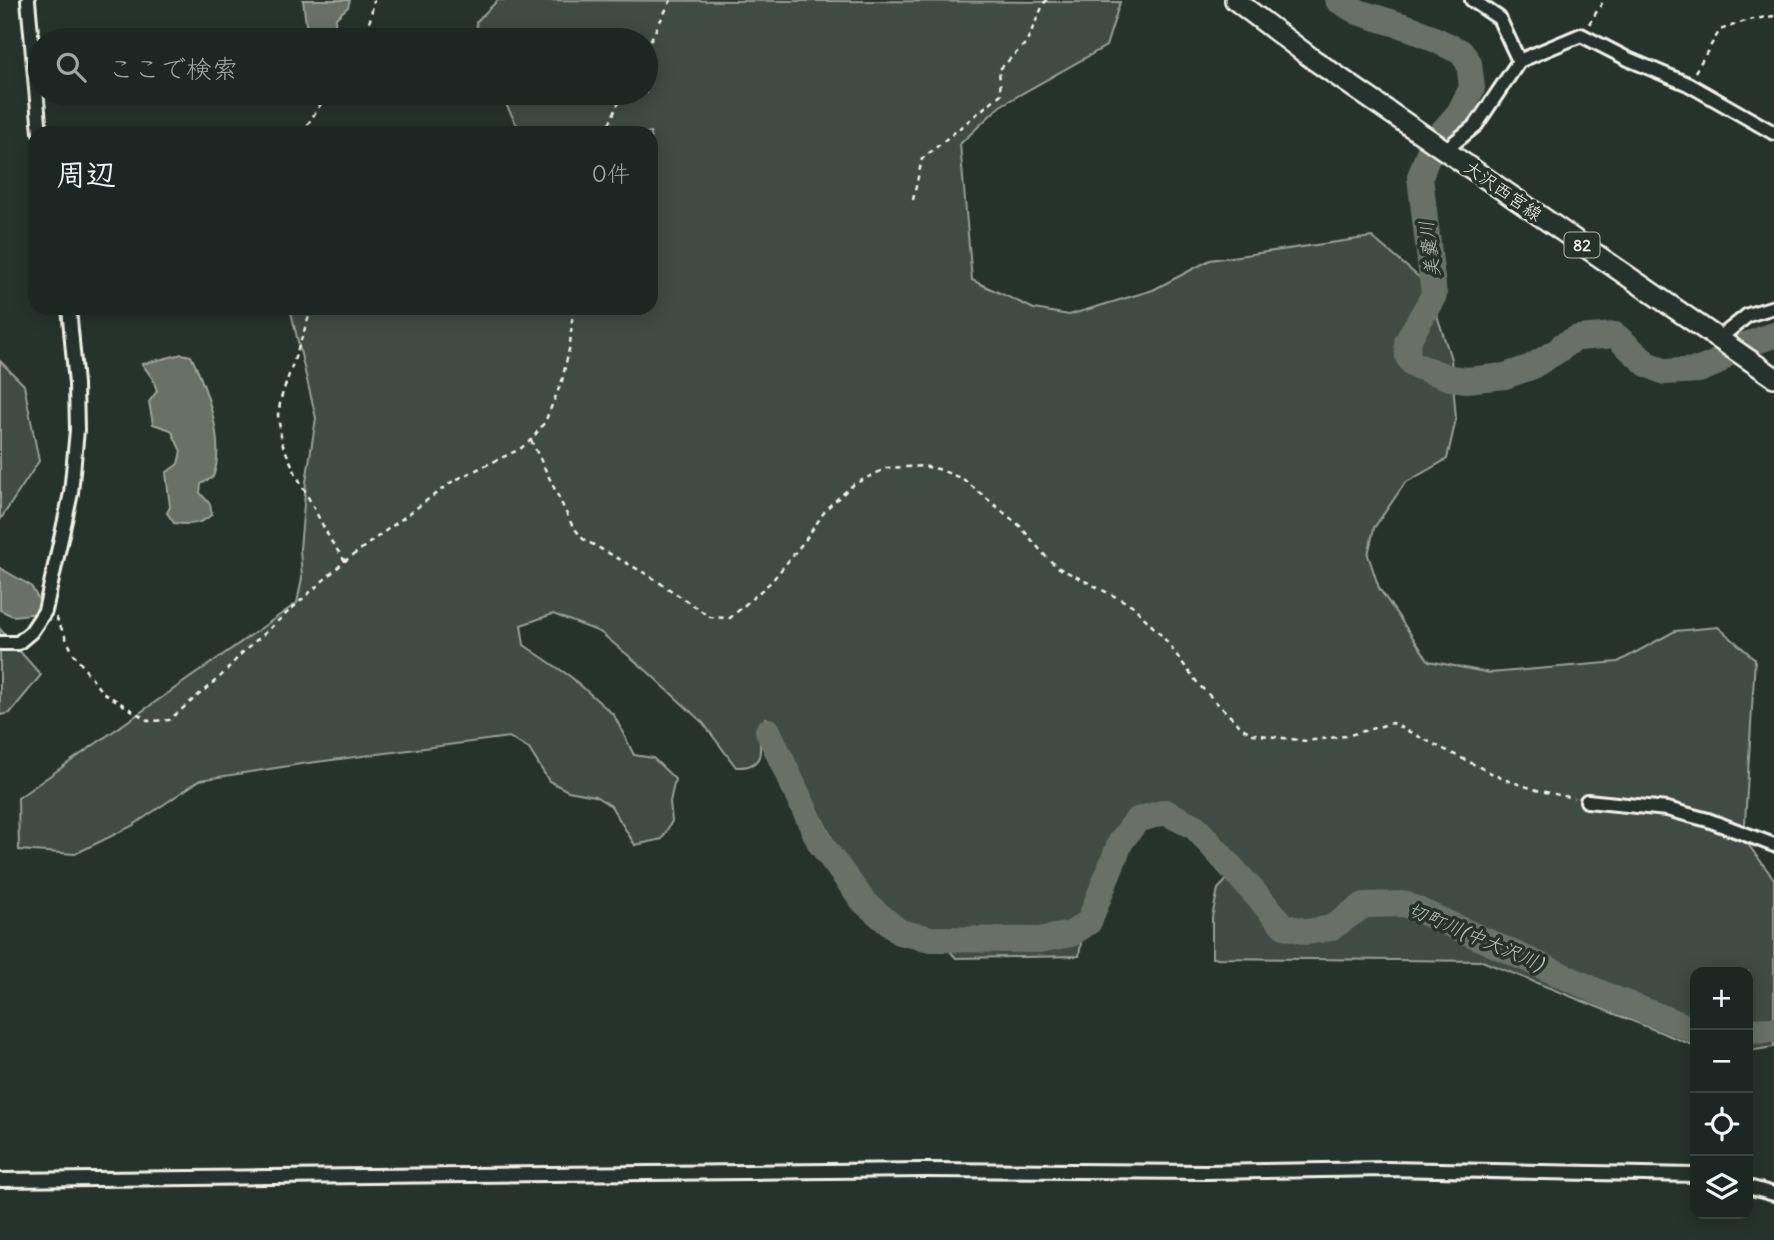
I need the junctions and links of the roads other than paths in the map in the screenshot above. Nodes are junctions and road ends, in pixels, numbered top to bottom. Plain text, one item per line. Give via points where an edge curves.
1 (28, 0) edge
2 (1472, 0) edge
3 (1247, 3) edge
4 (31, 28) edge
5 (1519, 61) junction
6 (37, 105) edge
7 (39, 126) edge
8 (1774, 134) edge
9 (1443, 149) junction
10 (1774, 307) edge
11 (70, 315) edge
12 (1720, 341) junction
13 (1774, 377) edge
14 (0, 643) edge
15 (1587, 800) road end
16 (1774, 845) edge
17 (1690, 1175) edge
18 (0, 1180) edge
19 (1753, 1188) edge
20 (1774, 1194) edge

1 - 4 street
2 - 5 street via 1499,18
3 - 9 main road, 大沢西宮線 / 82 via 1314,60
5 - 8 street via 1581,35 1688,83
5 - 9 street via 1476,125
6 - 7 street
9 - 12 main road, 大沢西宮線 / 82
10 - 12 street via 1748,316
11 - 14 street via 77,430 71,493 44,611 18,643
12 - 13 main road, 大沢西宮線 / 82
15 - 16 street via 1667,809
17 - 18 street via 1386,1169 926,1170
19 - 20 street

